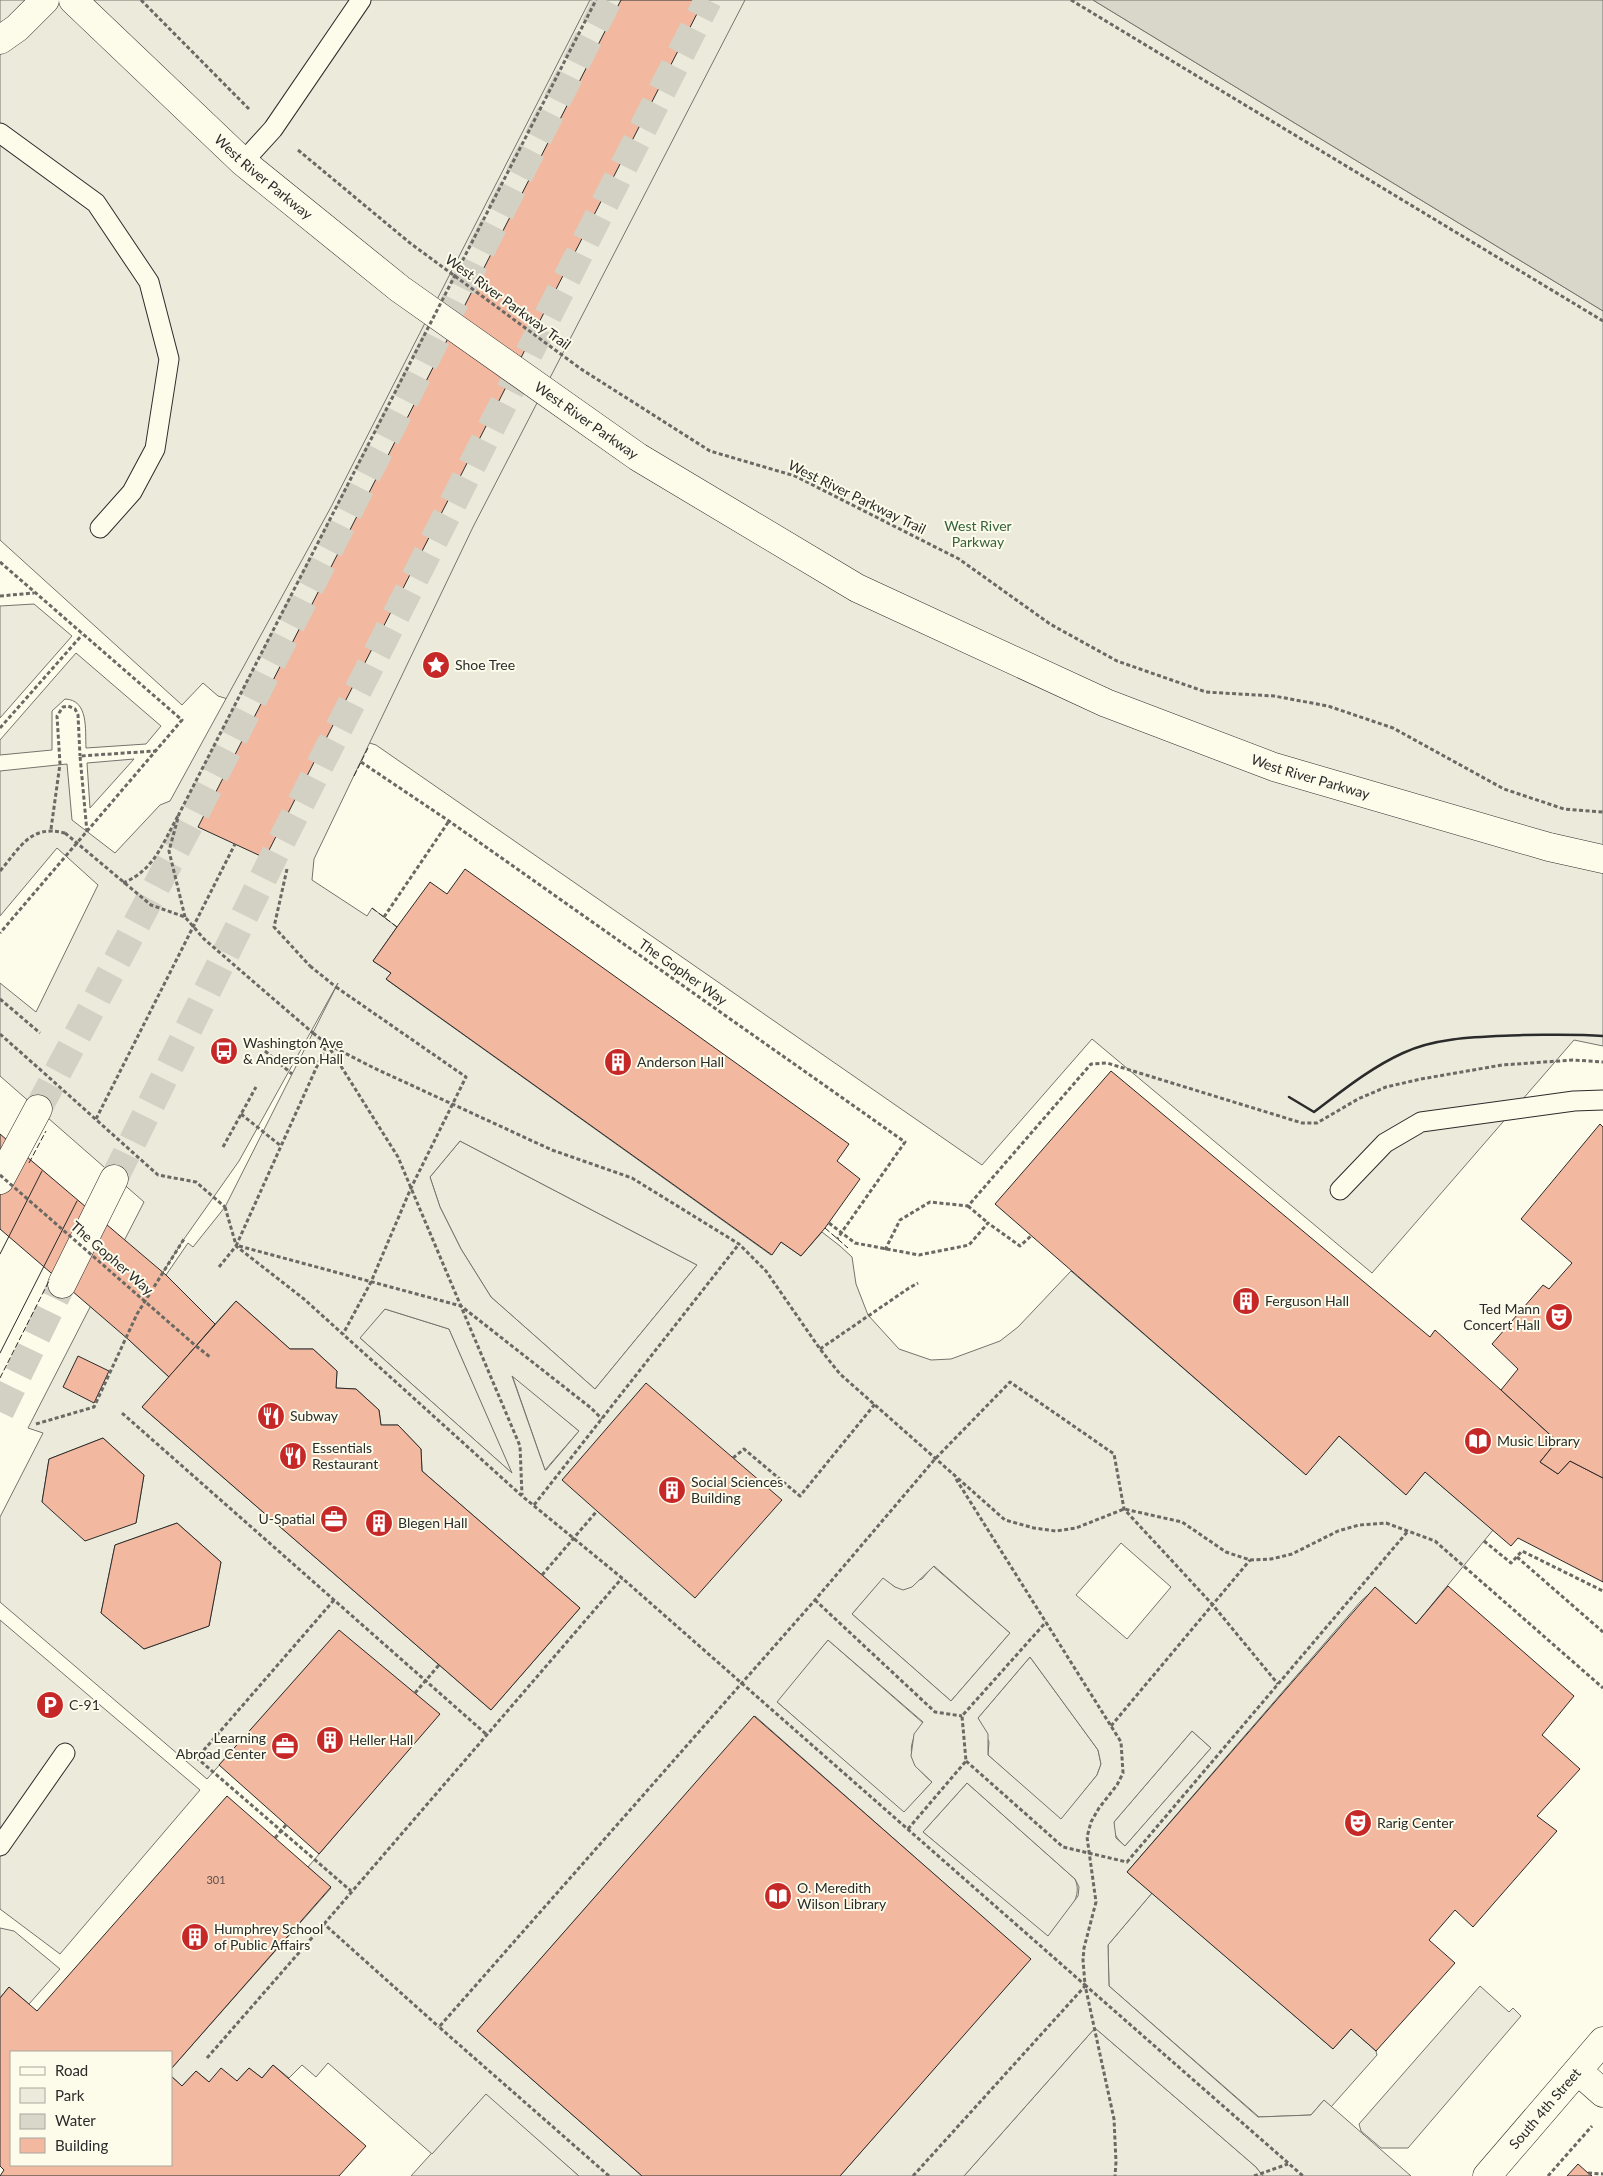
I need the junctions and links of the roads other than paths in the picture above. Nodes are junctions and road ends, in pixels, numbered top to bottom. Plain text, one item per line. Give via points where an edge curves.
1 (45, 0) edge
2 (73, 0) edge
3 (361, 0) edge
4 (0, 40) edge
5 (0, 133) edge
6 (243, 162) junction
7 (100, 528) dead end
8 (1603, 859) edge
9 (1603, 1100) edge
10 (38, 1109) tunnel mouth
11 (114, 1179) tunnel mouth
12 (0, 1180) edge
13 (1340, 1190) dead end
14 (62, 1284) tunnel mouth
15 (65, 1753) dead end
16 (0, 1846) edge
17 (1603, 2041) edge
18 (1578, 2071) junction
19 (1603, 2093) edge
20 (1487, 2176) edge

1 - 4 street
2 - 6 street, West River Parkway
3 - 6 lane via 273,129
5 - 7 lane via 96,203 149,282 169,359 155,449 132,492
6 - 8 street, West River Parkway via 400,289 563,406 638,457 857,588 1106,703 1274,768 1549,847
9 - 13 lane via 1421,1122 1385,1143
10 - 12 street
11 - 14 street
15 - 16 lane
17 - 18 street, South 4th Street
18 - 19 street
18 - 20 street, South 4th Street

